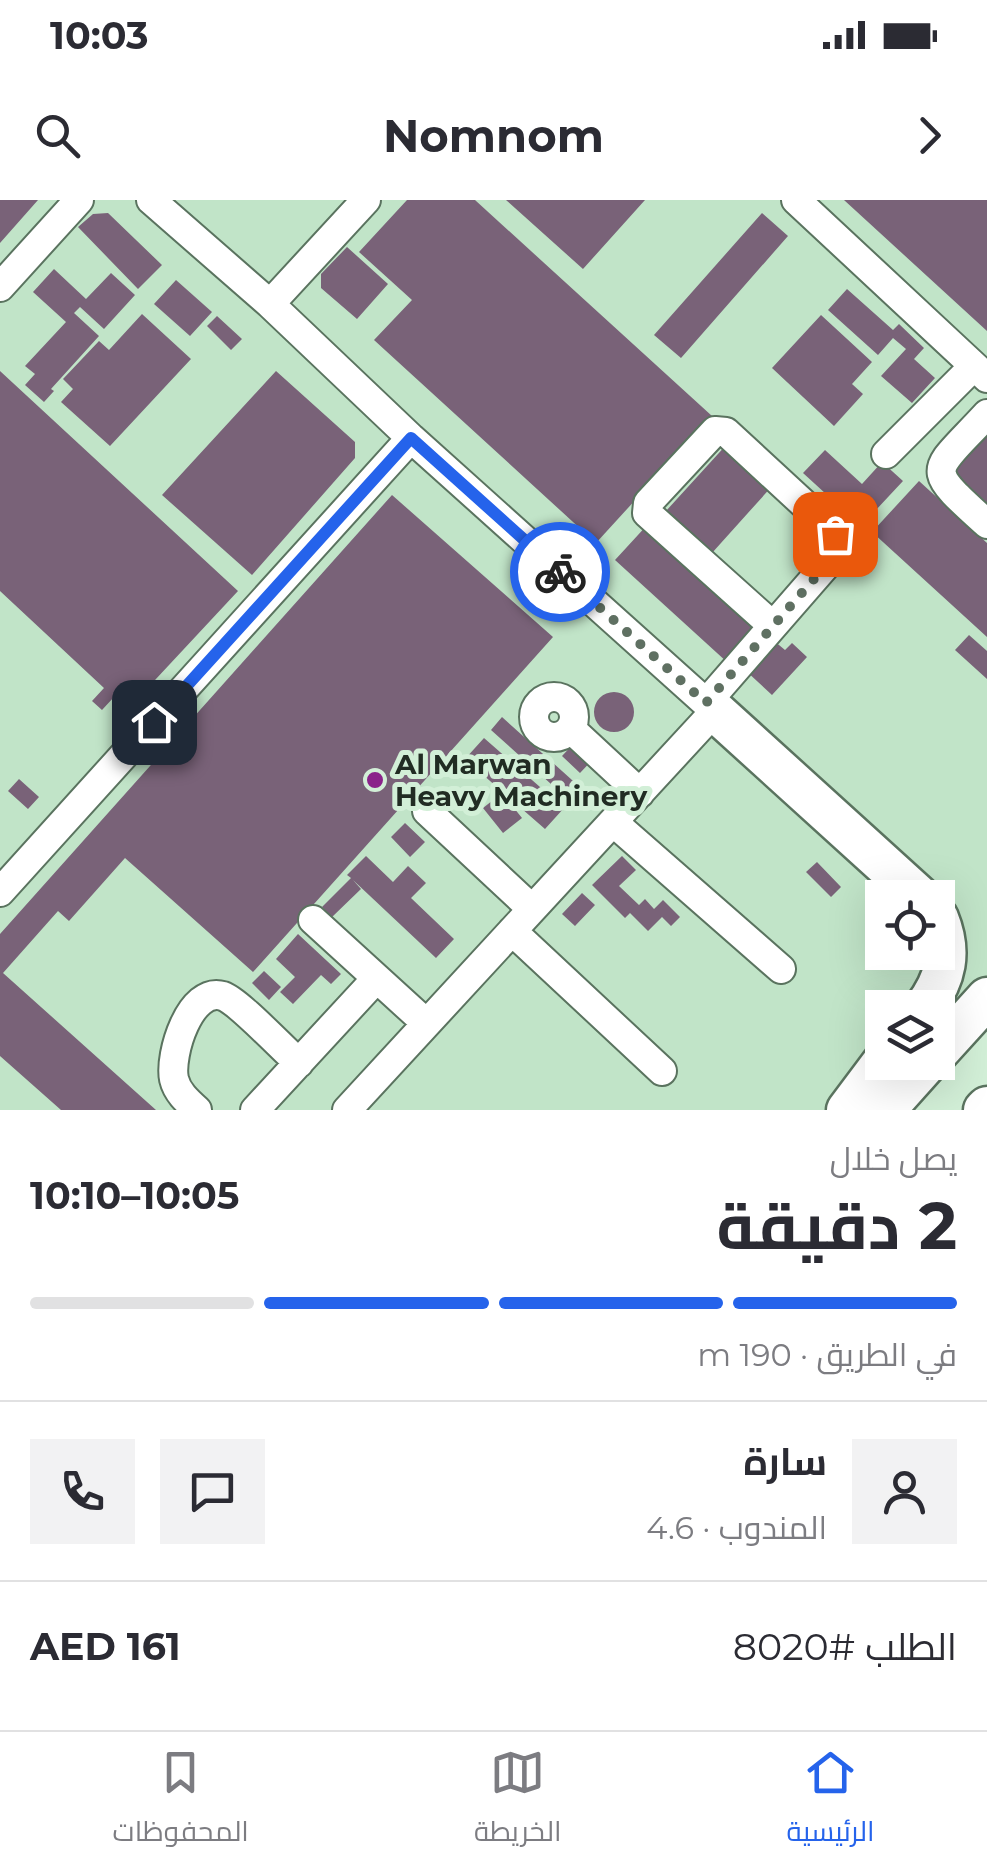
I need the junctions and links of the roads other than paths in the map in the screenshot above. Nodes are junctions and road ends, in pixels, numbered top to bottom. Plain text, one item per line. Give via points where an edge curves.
1 (79, 200) edge
2 (151, 200) edge
3 (366, 200) edge
4 (796, 200) edge
5 (0, 287) edge
6 (270, 304) junction
7 (980, 372) edge
8 (987, 414) edge
9 (411, 438) junction
10 (886, 454) dead end
11 (987, 524) edge
12 (773, 626) junction
13 (711, 707) junction
14 (571, 729) dead end
15 (640, 793) junction
16 (428, 811) dead end
17 (614, 822) junction
18 (901, 880) edge
19 (0, 892) edge
20 (532, 909) junction
21 (312, 920) dead end
22 (512, 930) junction
23 (781, 969) dead end
24 (376, 979) junction
25 (987, 998) edge
26 (426, 1023) junction
27 (955, 1033) edge
28 (298, 1063) junction
29 (662, 1071) dead end
30 (868, 1080) edge
31 (912, 1080) edge
32 (197, 1110) edge
33 (255, 1110) edge
34 (347, 1110) edge
35 (846, 1110) edge
36 (885, 1110) edge

1 - 5 street
2 - 6 street
3 - 6 street
4 - 7 street
6 - 9 street
7 - 10 street
8 - 11 street via 943,462 940,474
9 - 13 street
9 - 19 street
12 - 12 street via 834,556 835,534 726,432 715,431 646,510
12 - 13 street
13 - 15 street
13 - 18 highway
14 - 15 street
15 - 17 street
16 - 20 street
17 - 20 street
17 - 23 street
20 - 22 street
21 - 24 street
22 - 26 street
22 - 29 street
24 - 26 street
24 - 28 street
25 - 27 highway
26 - 34 street
28 - 32 street via 230,1000 204,999 180,1030 174,1052 175,1084
28 - 33 street
30 - 35 highway
31 - 36 highway

